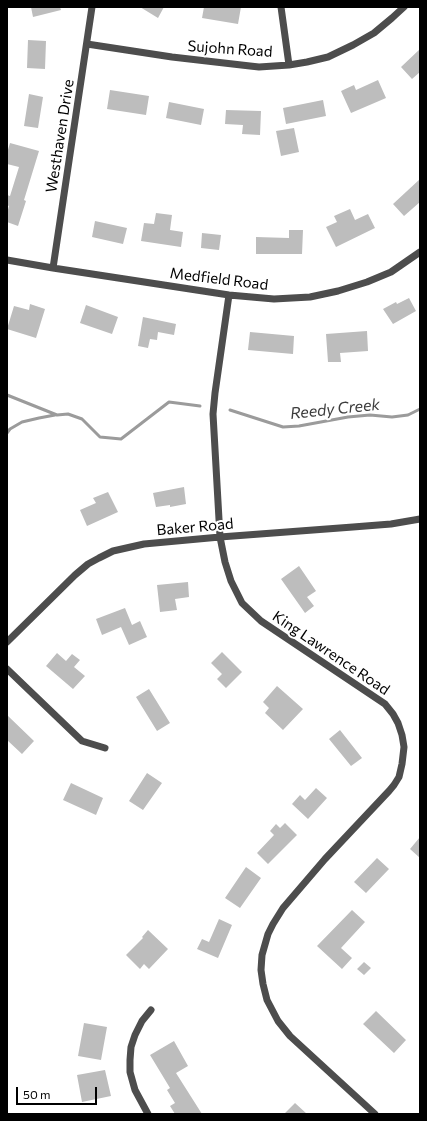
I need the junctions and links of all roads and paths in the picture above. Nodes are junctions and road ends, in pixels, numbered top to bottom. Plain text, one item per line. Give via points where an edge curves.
1 (92, 7) edge
2 (281, 7) edge
3 (404, 7) edge
4 (87, 44) junction
5 (289, 65) junction
6 (420, 252) edge
7 (7, 260) edge
8 (53, 268) junction
9 (229, 295) junction
10 (420, 519) edge
11 (220, 537) junction
12 (7, 642) edge
13 (7, 669) edge
14 (105, 748) dead end
15 (151, 1010) dead end
16 (148, 1114) edge
17 (375, 1114) edge

1 - 4 street, Westhaven Drive
2 - 5 street
3 - 5 street, Sujohn Road via 374,33 353,45 328,56
4 - 5 street, Sujohn Road via 250,66
4 - 8 street, Westhaven Drive
6 - 9 street, Medfield Road via 391,272 338,291 310,297 280,299
7 - 8 street, Medfield Road
8 - 9 street, Medfield Road
9 - 11 street, King Lawrence Road via 213,414
10 - 11 street, Baker Road via 360,527
11 - 12 street, Baker Road via 144,544 113,551 88,564 75,575
11 - 17 street, King Lawrence Road via 231,581 247,608 261,621 385,704 398,723 402,735 404,757 399,777 394,785 283,908 273,924 262,955 263,984 267,1000 278,1021 290,1036
13 - 14 street via 82,741
15 - 16 street via 135,1035 130,1060 135,1090

